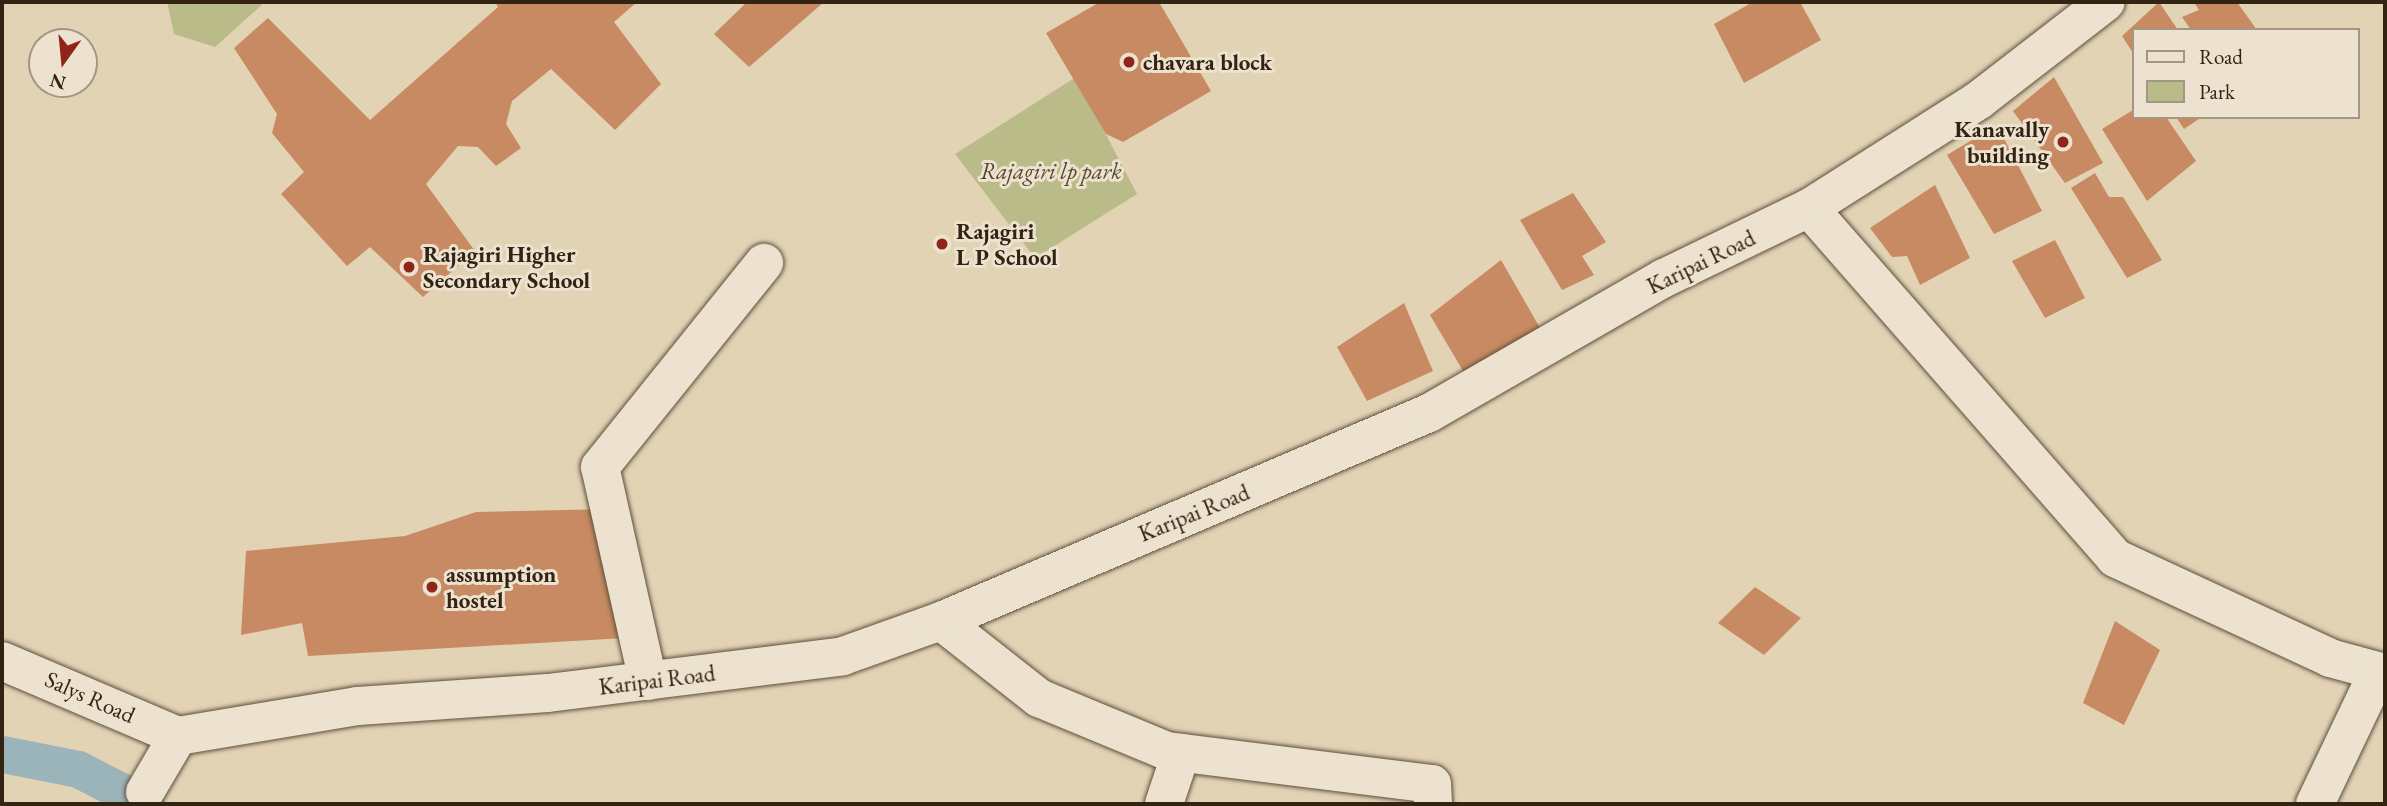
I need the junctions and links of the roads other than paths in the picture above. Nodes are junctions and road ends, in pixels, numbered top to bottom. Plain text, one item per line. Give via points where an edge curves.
1 (2106, 2) edge
2 (1809, 208) junction
3 (764, 263) dead end
4 (942, 621) junction
5 (2, 661) edge
6 (2382, 673) edge
7 (648, 681) junction
8 (178, 736) junction
9 (1181, 753) junction
10 (141, 798) edge
11 (1164, 804) edge
12 (1433, 804) edge
13 (2315, 804) edge

1 - 2 street, Karipai Road via 1979,100
2 - 4 street, Karipai Road via 1664,278 1503,373 1370,442
2 - 6 street via 2115,558 2330,658
3 - 7 street via 600,467
4 - 7 street, Karipai Road via 843,656
4 - 9 street via 1039,698
5 - 8 street, Salys Road
6 - 13 street
7 - 8 street, Karipai Road via 358,706
8 - 10 street
9 - 11 street
9 - 12 street via 1432,784

